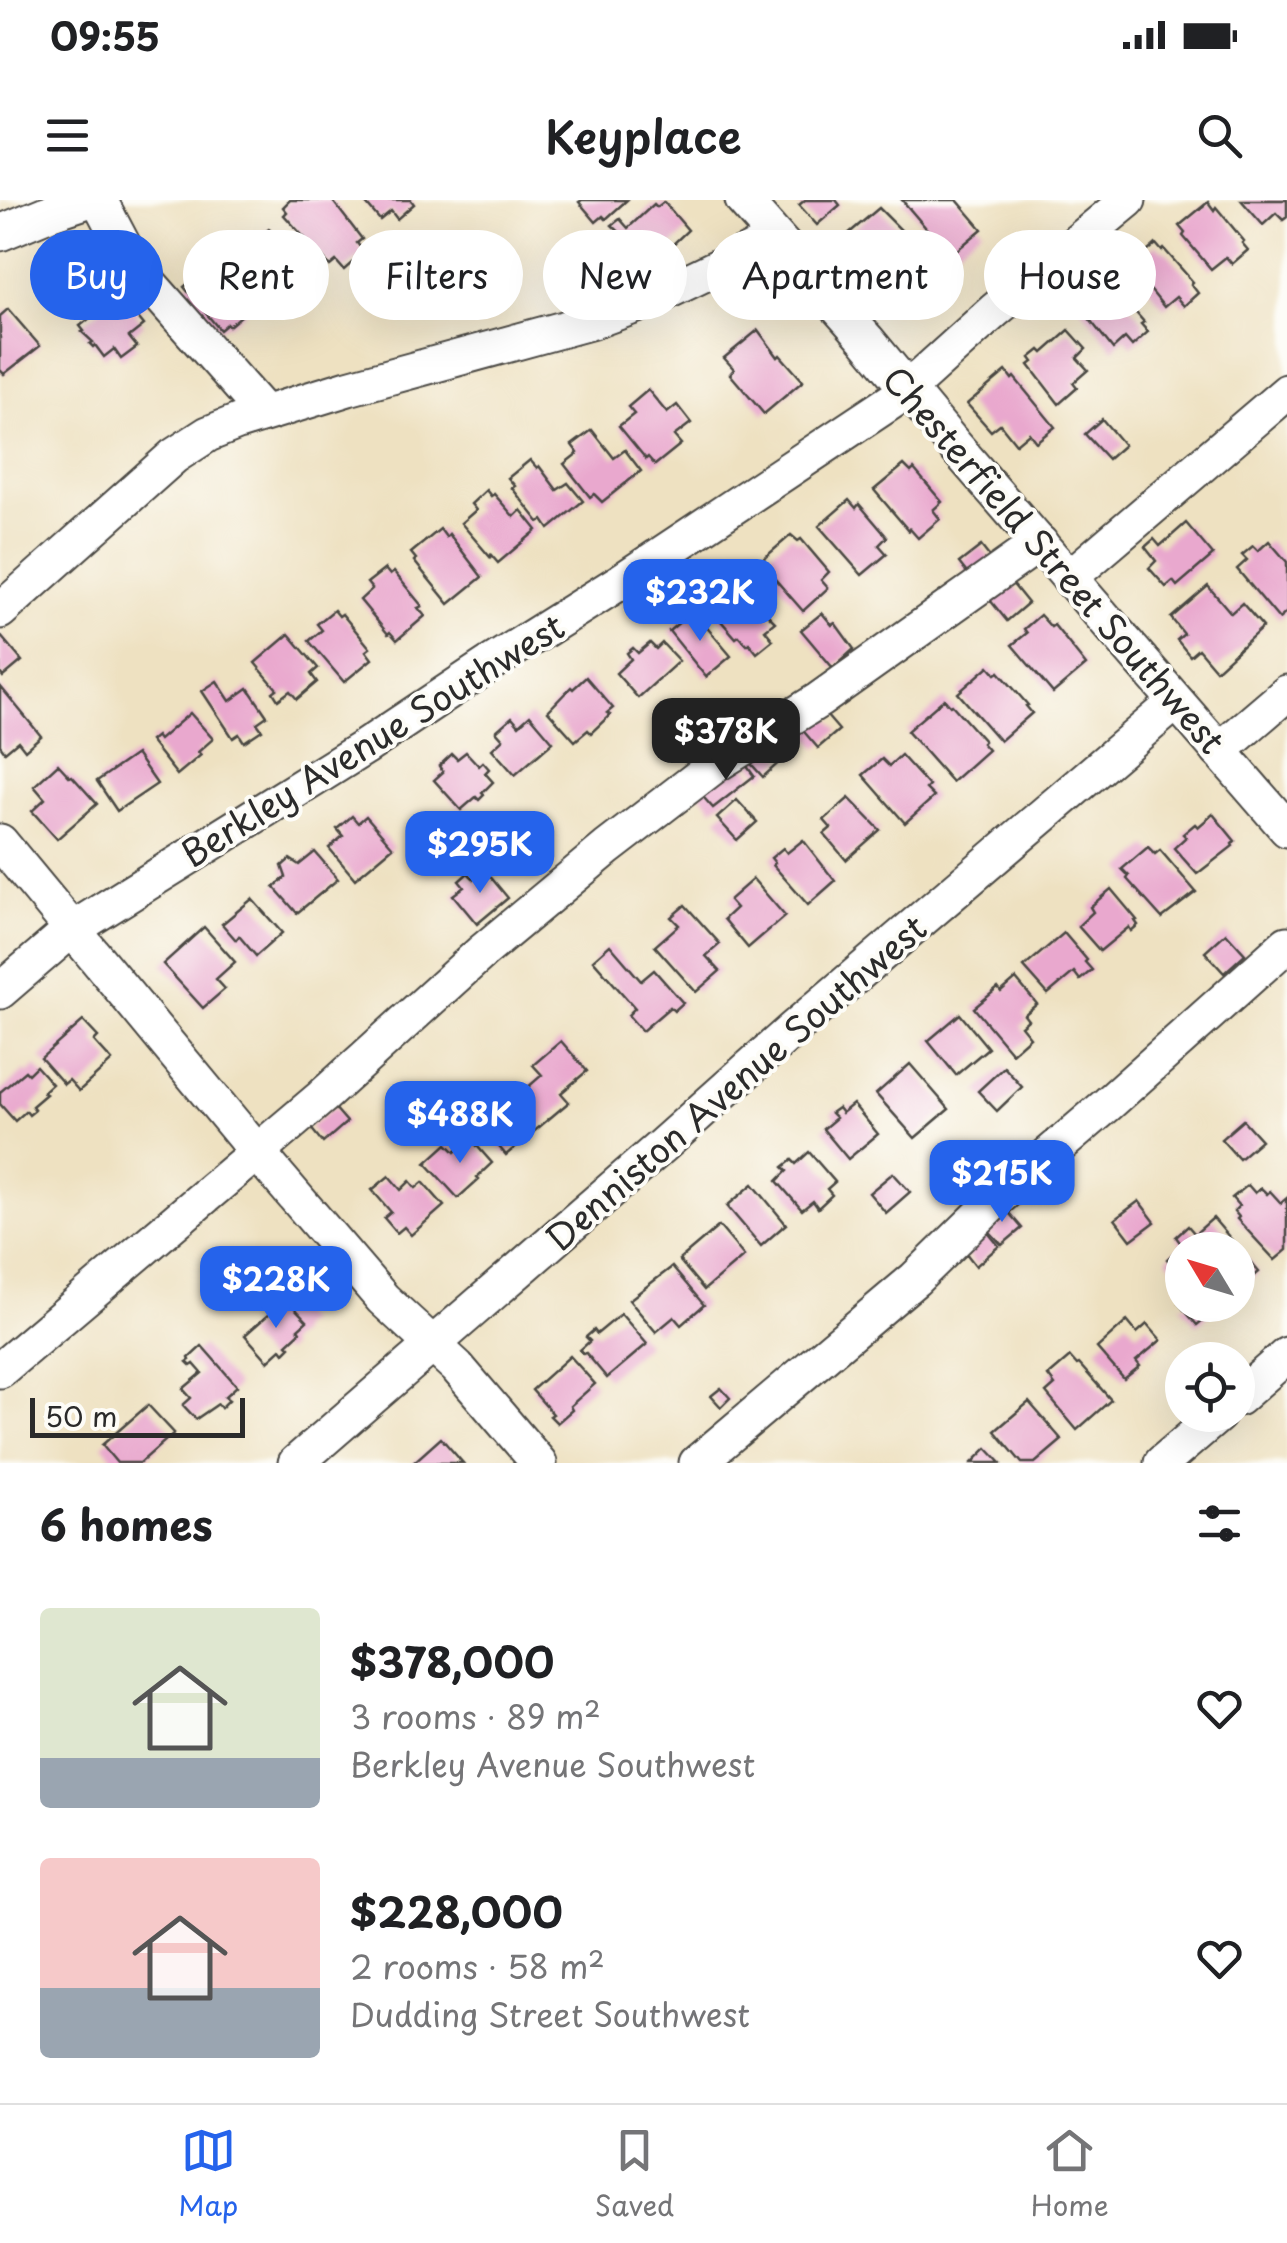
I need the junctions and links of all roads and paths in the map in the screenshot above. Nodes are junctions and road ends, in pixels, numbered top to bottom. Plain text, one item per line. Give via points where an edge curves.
1 (88, 200) edge
2 (99, 200) edge
3 (742, 200) edge
4 (1128, 200) edge
5 (768, 230) edge
6 (0, 233) edge
7 (707, 272) edge
8 (849, 320) edge
9 (907, 388) junction
10 (1287, 392) edge
11 (264, 413) junction
12 (1040, 544) junction
13 (1069, 578) junction
14 (0, 611) edge
15 (1287, 693) edge
16 (1176, 702) junction
17 (1219, 751) junction
18 (1287, 829) edge
19 (0, 842) edge
20 (73, 930) junction
21 (1287, 944) edge
22 (0, 991) edge
23 (256, 1152) junction
24 (432, 1344) junction
25 (1287, 1356) edge
26 (0, 1370) edge
27 (1255, 1383) edge
28 (1198, 1432) edge
29 (296, 1463) edge
30 (539, 1463) edge
31 (697, 1463) edge
32 (1162, 1463) edge

1 - 6 street
2 - 11 street via 148,282
3 - 5 street, Chesterfield Street Southwest
4 - 9 street, Berkley Avenue Southwest
7 - 11 street via 593,321
8 - 9 street, Chesterfield Street Southwest
9 - 12 street, Chesterfield Street Southwest
9 - 20 street, Berkley Avenue Southwest via 620,582
10 - 13 street
11 - 14 street via 208,434 174,456
12 - 13 street, Chesterfield Street Southwest
12 - 23 street via 714,765 606,848
13 - 16 street, Chesterfield Street Southwest
15 - 17 street
16 - 17 street, Chesterfield Street Southwest
16 - 24 street, Denniston Avenue Southwest
17 - 18 street, Chesterfield Street Southwest
19 - 20 street
20 - 22 street, Berkley Avenue Southwest
20 - 23 street
21 - 31 street via 915,1279
23 - 24 street via 383,1299
23 - 26 street
24 - 29 street, Denniston Avenue Southwest
24 - 30 street
25 - 27 street
28 - 32 street

